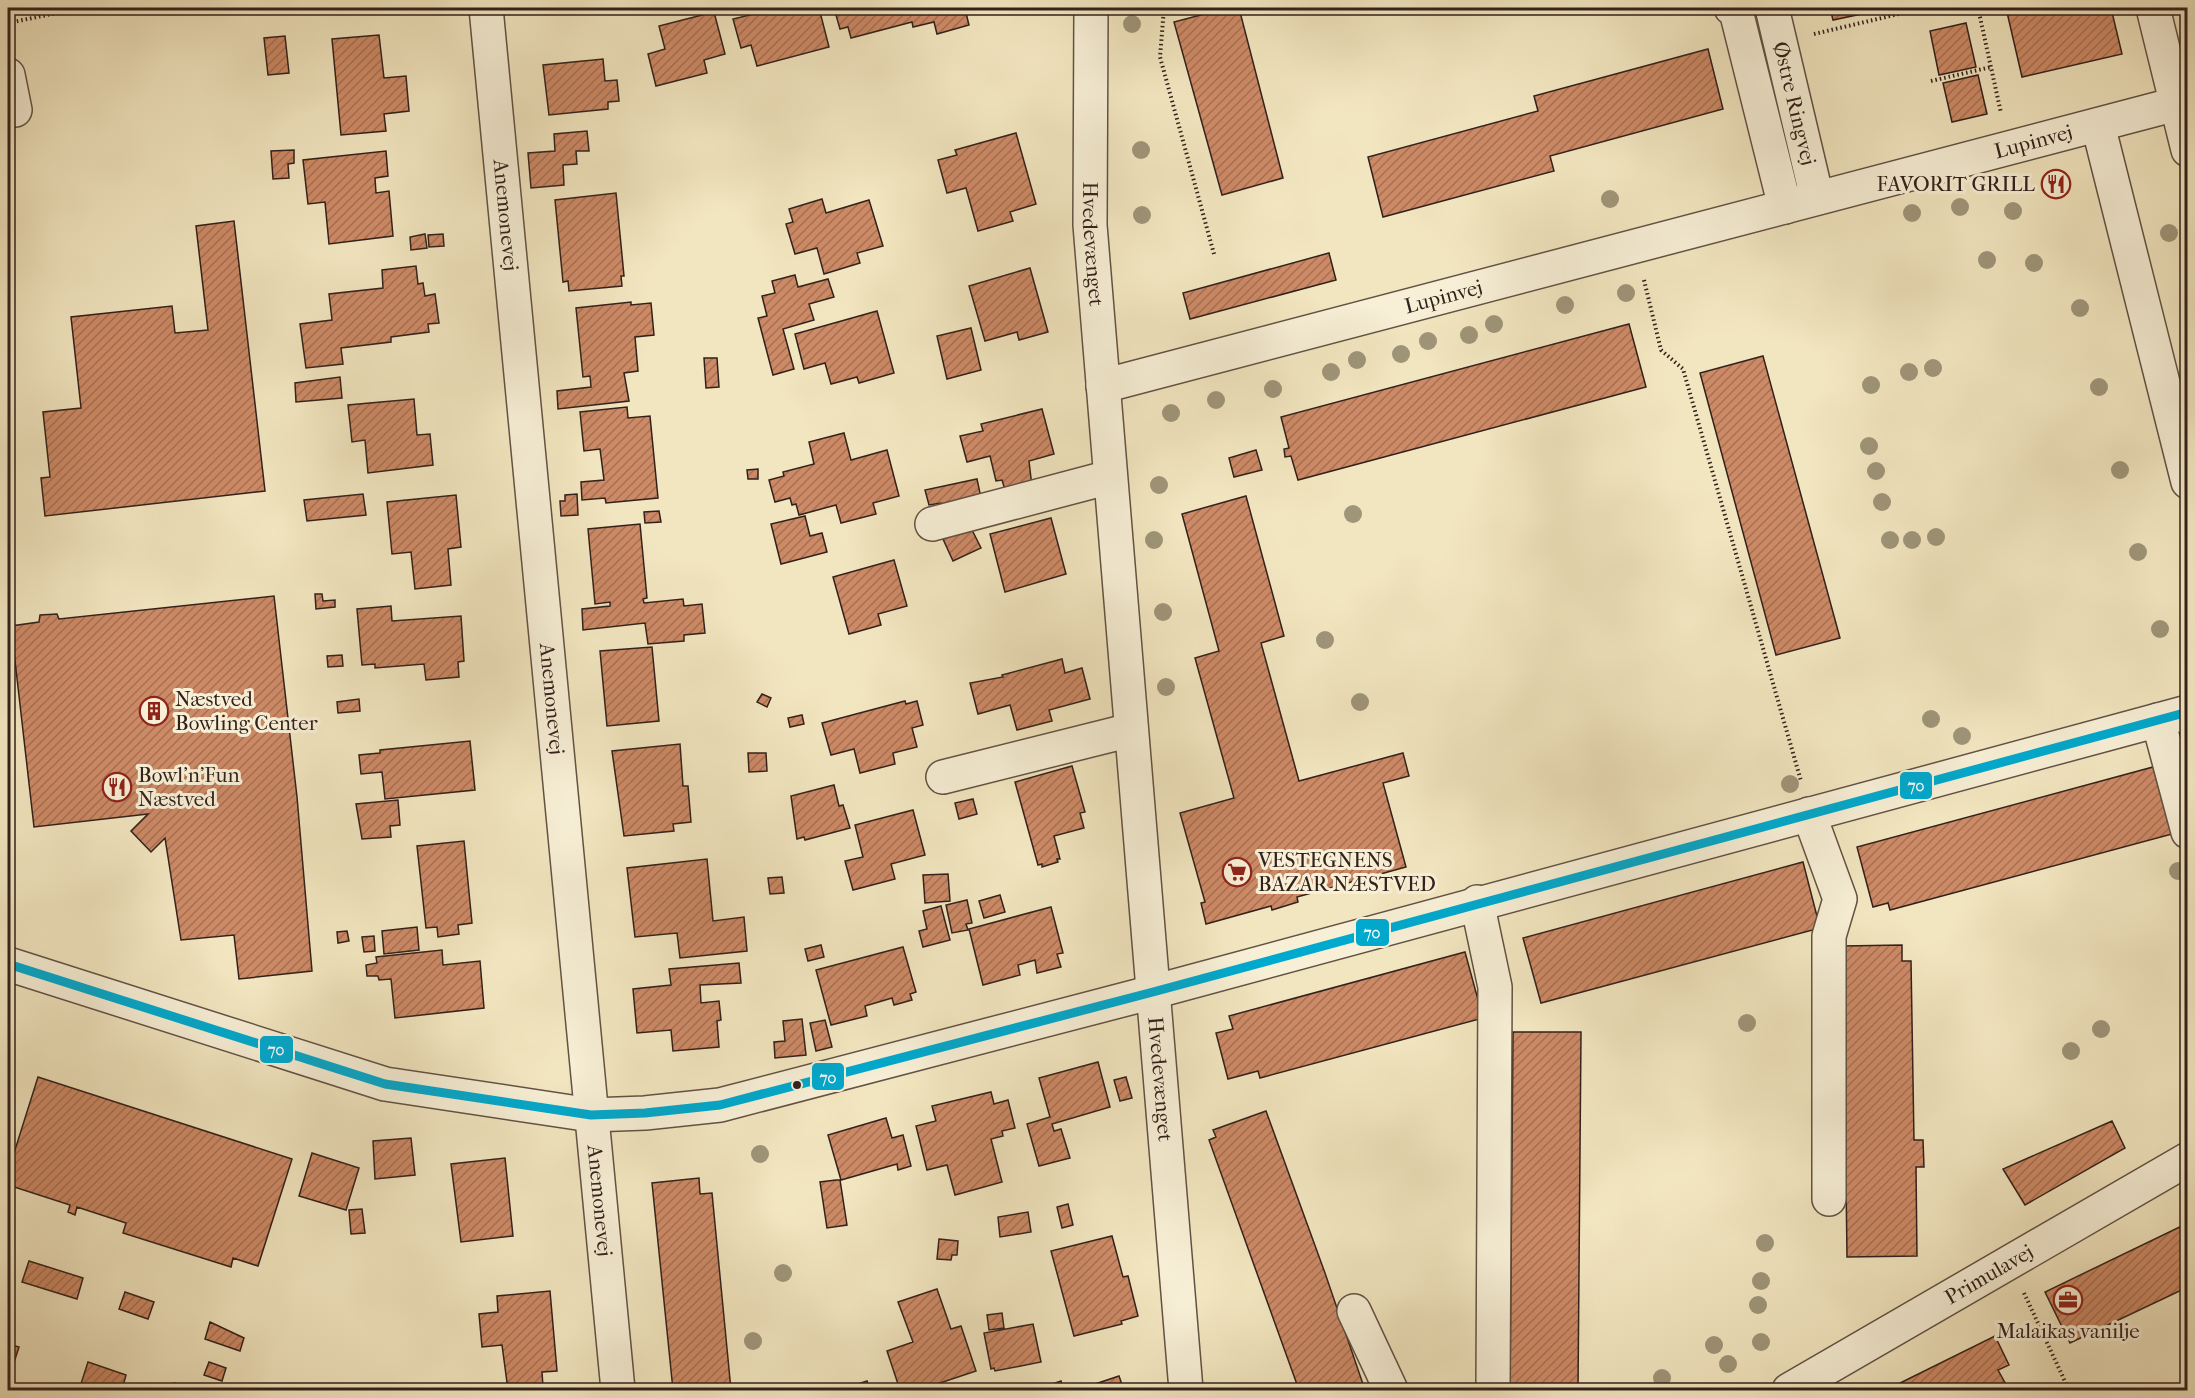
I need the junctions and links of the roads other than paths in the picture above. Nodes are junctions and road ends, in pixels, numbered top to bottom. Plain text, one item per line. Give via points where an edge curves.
1 (486, 8) edge
2 (1091, 8) edge
3 (1731, 8) edge
4 (1772, 8) edge
5 (2153, 8) edge
6 (8, 75) edge
7 (2176, 104) junction
8 (8, 111) edge
9 (2098, 125) junction
10 (2187, 150) edge
11 (1817, 198) junction
12 (1785, 207) junction
13 (1103, 386) junction
14 (1110, 477) junction
15 (2187, 482) edge
16 (932, 524) dead end
17 (2172, 716) edge
18 (1131, 730) junction
19 (943, 777) dead end
20 (1809, 814) junction
21 (2187, 832) edge
22 (1478, 902) junction
23 (8, 964) edge
24 (1153, 992) junction
25 (591, 1115) junction
26 (2187, 1159) edge
27 (1829, 1199) dead end
28 (1354, 1311) dead end
29 (618, 1390) edge
30 (1186, 1390) edge
31 (1391, 1390) edge
32 (1492, 1390) edge
33 (1789, 1390) edge

1 - 25 street, Anemonevej
2 - 13 street, Hvedevænget via 1090,225
3 - 12 street via 1736,11
4 - 11 street, Østre Ringvej
5 - 7 street
6 - 8 street via 15,110
7 - 9 street, Lupinvej
7 - 10 street
9 - 11 street, Lupinvej
9 - 15 street
11 - 12 street, Lupinvej
12 - 13 street, Lupinvej
13 - 14 street, Hvedevænget
14 - 16 street
14 - 18 street, Hvedevænget
17 - 20 street
17 - 21 street
18 - 19 street
18 - 24 street, Hvedevænget
20 - 22 street
20 - 27 street via 1840,899 1829,936
22 - 24 street
22 - 32 street via 1495,987
23 - 25 street via 385,1084
24 - 25 street via 720,1105
24 - 30 street, Hvedevænget
25 - 29 street, Anemonevej
26 - 33 street, Primulavej
28 - 31 street

